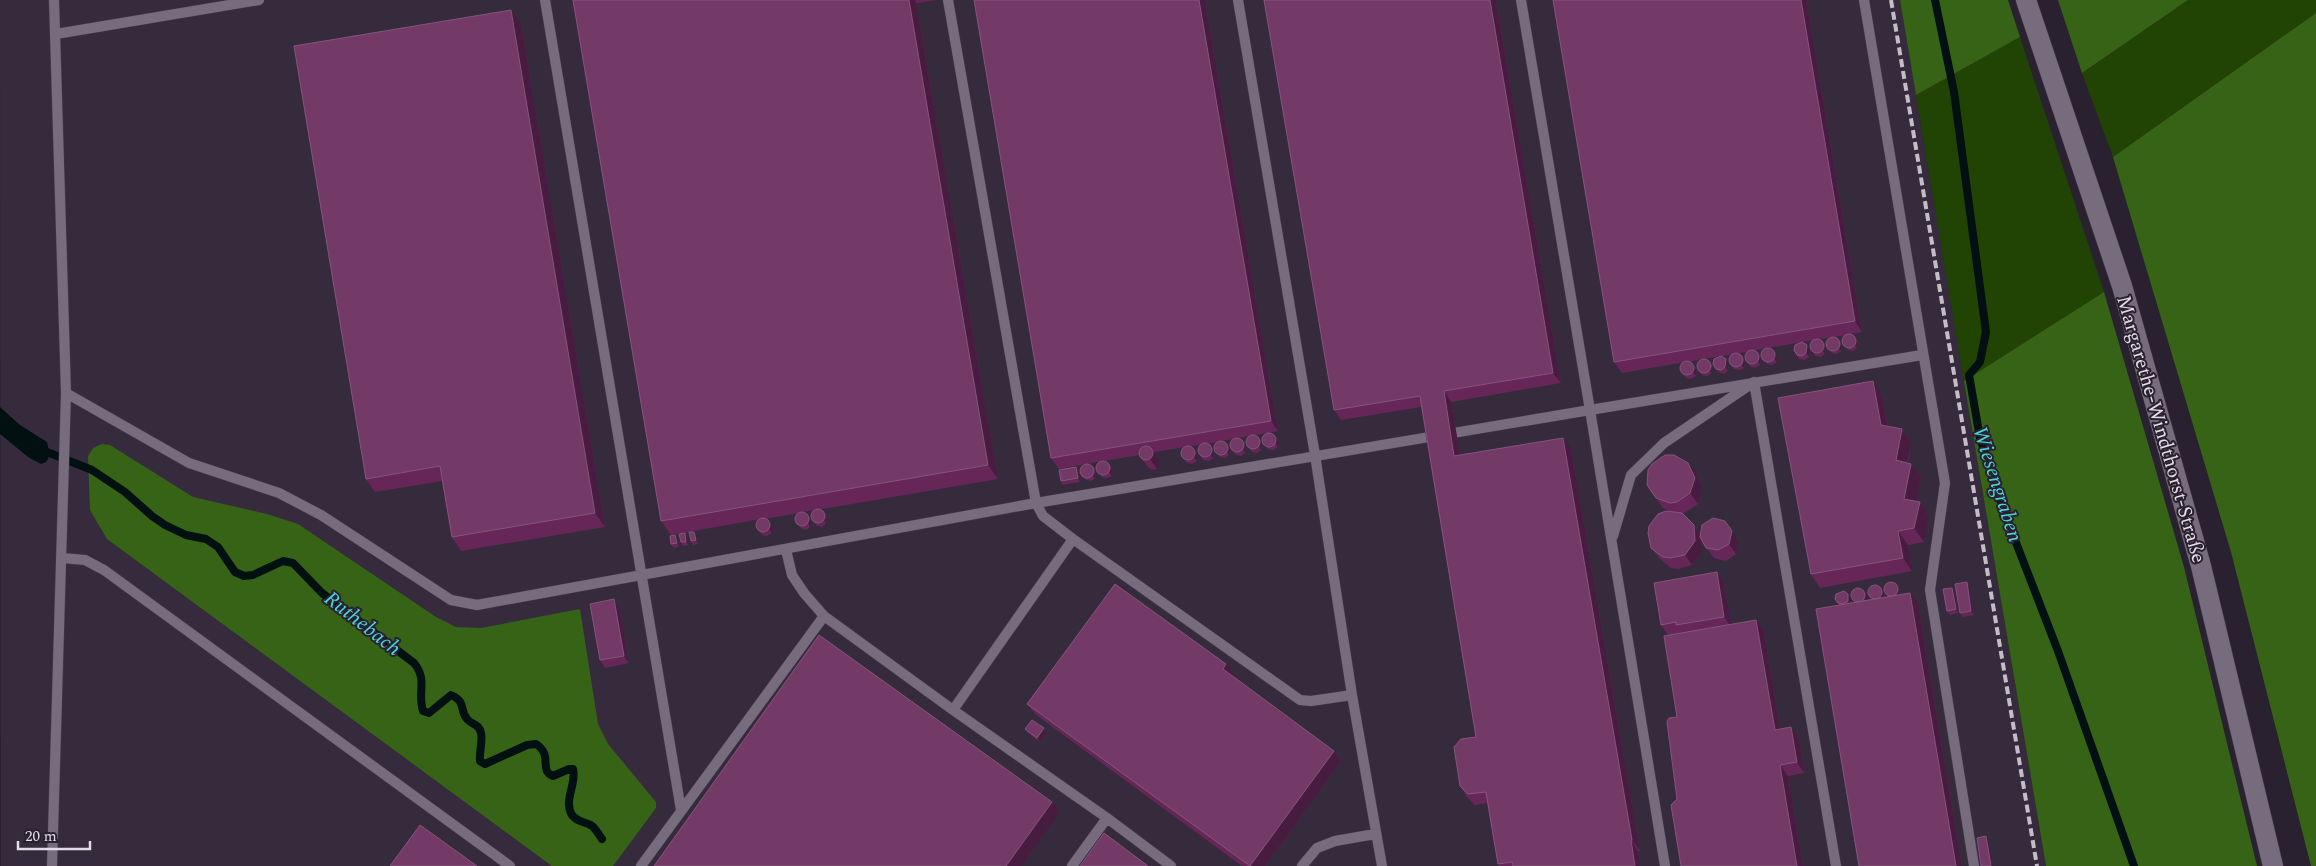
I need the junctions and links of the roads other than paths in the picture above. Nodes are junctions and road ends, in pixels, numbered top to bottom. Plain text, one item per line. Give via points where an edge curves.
1 (54, 0) edge
2 (259, 0) edge
3 (545, 0) edge
4 (948, 0) edge
5 (1238, 0) edge
6 (1520, 0) edge
7 (1864, 0) edge
8 (2026, 0) edge
9 (56, 34) junction
10 (1922, 355) junction
11 (1754, 382) junction
12 (66, 393) junction
13 (1590, 410) junction
14 (1315, 455) junction
15 (1036, 503) junction
16 (1613, 538) junction
17 (1073, 539) junction
18 (786, 550) junction
19 (62, 558) junction
20 (641, 576) junction
21 (824, 616) junction
22 (1352, 695) junction
23 (953, 710) junction
24 (681, 810) junction
25 (1106, 818) junction
26 (1375, 834) junction
27 (52, 866) edge
28 (510, 866) edge
29 (641, 866) edge
30 (1072, 866) edge
31 (1171, 866) edge
32 (1302, 866) edge
33 (1382, 866) edge
34 (1665, 866) edge
35 (1836, 866) edge
36 (1974, 866) edge
37 (2273, 866) edge

1 - 9 lane
2 - 9 lane
3 - 20 lane
4 - 15 lane
5 - 14 lane
6 - 13 lane
7 - 10 lane
8 - 37 street, Margarethe-Windthorst-Straße via 2122,286 2201,566
9 - 12 lane
10 - 11 lane
10 - 36 lane via 1945,483 1930,590
11 - 13 lane
11 - 16 lane via 1664,443 1631,475
11 - 35 lane
12 - 19 lane
12 - 20 lane via 189,463 287,497 452,600 477,605
13 - 14 lane
13 - 16 lane
14 - 15 lane
14 - 22 lane
15 - 17 lane via 1043,516
15 - 18 lane
16 - 34 lane
17 - 22 lane via 1300,700
17 - 23 lane
18 - 20 lane
18 - 21 lane via 792,575
19 - 27 lane
19 - 28 lane via 85,560 104,570
20 - 24 lane
21 - 23 lane
21 - 24 lane
22 - 26 lane
23 - 25 lane
24 - 29 lane
25 - 30 lane
25 - 31 lane
26 - 32 lane via 1335,841 1317,848
26 - 33 lane

